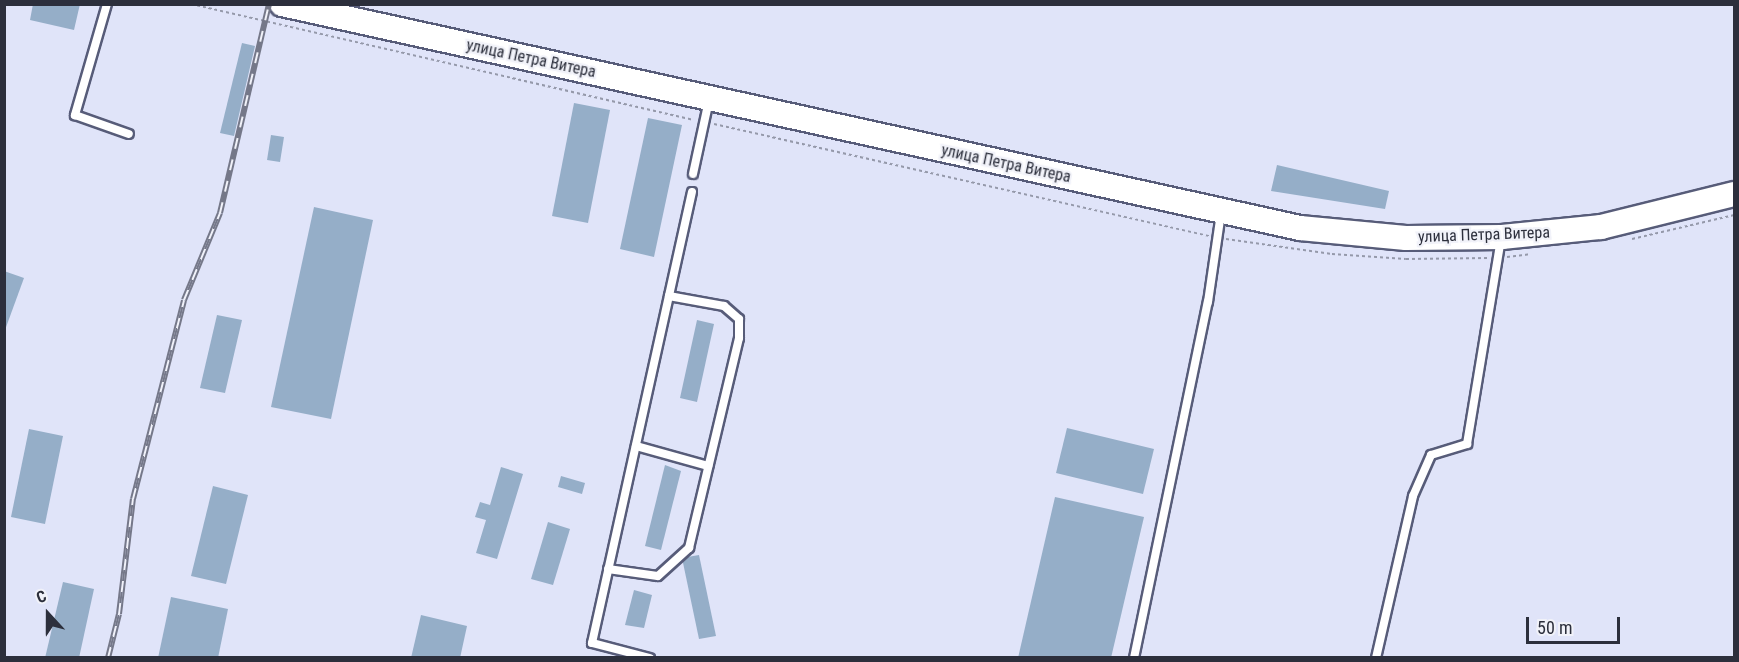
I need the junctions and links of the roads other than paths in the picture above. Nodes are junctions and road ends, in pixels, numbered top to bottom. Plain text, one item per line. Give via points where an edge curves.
1 (107, 4) edge
2 (282, 4) edge
3 (709, 98) junction
4 (129, 134) dead end
5 (693, 174) dead end
6 (692, 192) dead end
7 (1734, 194) edge
8 (1222, 211) junction
9 (1502, 237) junction
10 (669, 296) junction
11 (636, 446) junction
12 (708, 466) junction
13 (608, 568) junction
14 (650, 657) edge
15 (1134, 657) edge
16 (1376, 657) edge

1 - 4 lane via 75,115
2 - 3 main road, улица Петра Витера
3 - 5 lane
3 - 8 main road, улица Петра Витера
6 - 10 lane
7 - 9 main road, улица Петра Витера via 1601,227
8 - 9 main road, улица Петра Витера via 1300,228 1406,238
8 - 15 lane via 1208,302
9 - 16 lane via 1467,444 1431,455 1413,496
10 - 11 lane
10 - 12 lane via 724,306 739,319 739,338
11 - 12 lane
11 - 13 lane
12 - 13 lane via 689,548 658,576
13 - 14 lane via 592,643

